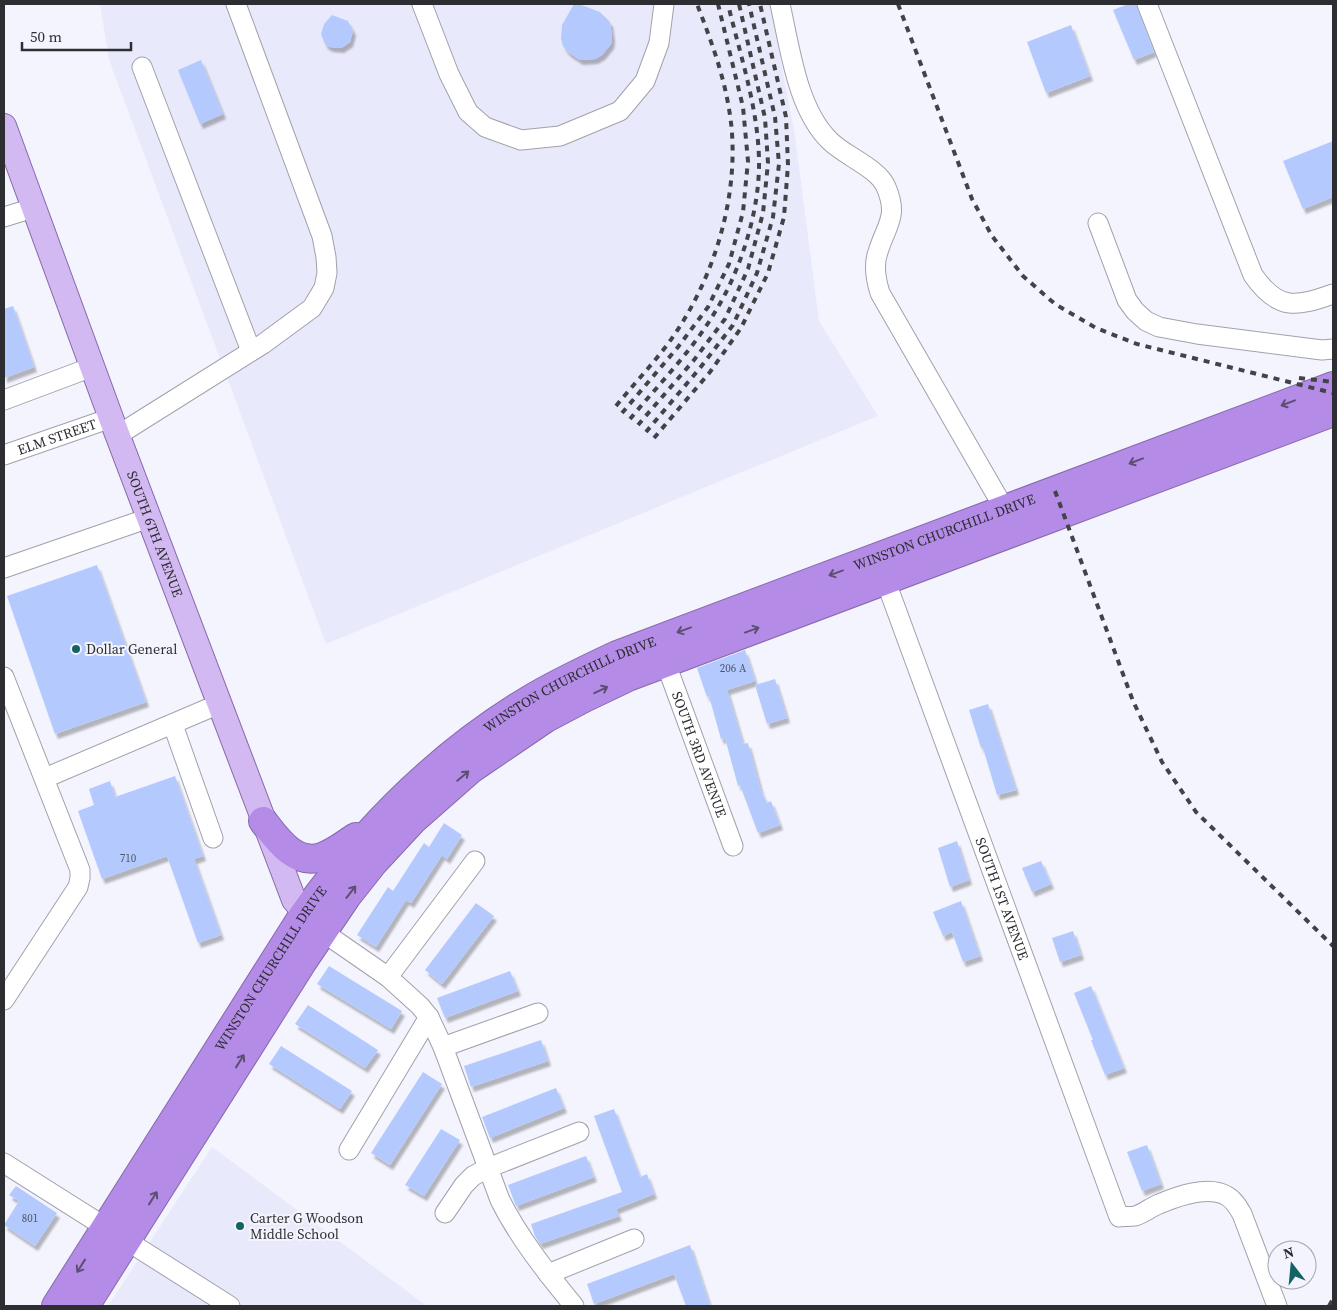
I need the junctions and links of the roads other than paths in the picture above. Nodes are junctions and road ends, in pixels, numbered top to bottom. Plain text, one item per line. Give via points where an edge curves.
1 (236, 4) edge
2 (422, 4) edge
3 (664, 4) edge
4 (780, 4) edge
5 (1147, 4) edge
6 (142, 67) dead end
7 (4, 126) edge
8 (34, 208) junction
9 (4, 218) edge
10 (1098, 223) dead end
11 (1333, 294) edge
12 (1333, 349) edge
13 (250, 351) junction
14 (92, 367) junction
15 (4, 400) edge
16 (1328, 407) edge
17 (114, 427) junction
18 (4, 455) edge
19 (1005, 510) junction
20 (149, 518) junction
21 (4, 568) edge
22 (881, 569) junction
23 (661, 651) junction
24 (4, 677) edge
25 (219, 704) junction
26 (173, 725) junction
27 (45, 778) junction
28 (264, 821) junction
29 (376, 824) junction
30 (213, 838) dead end
31 (733, 846) dead end
32 (475, 861) dead end
33 (314, 923) junction
34 (388, 977) junction
35 (4, 1000) edge
36 (538, 1013) dead end
37 (429, 1017) junction
38 (443, 1047) junction
39 (579, 1132) dead end
40 (349, 1150) dead end
41 (5, 1165) edge
42 (488, 1168) junction
43 (446, 1212) dead end
44 (117, 1233) junction
45 (634, 1239) dead end
46 (548, 1274) junction
47 (56, 1306) edge
48 (85, 1306) edge
49 (230, 1306) edge
50 (574, 1306) edge
51 (1277, 1306) edge

1 - 13 street, ELM STREET via 322,236 327,273 324,288 312,308
2 - 3 street via 449,74 468,112 485,127 521,140 560,136 620,111 646,81 659,43
4 - 19 street via 802,96 814,122 841,151 885,184 892,215 876,265 880,293
5 - 11 street via 1253,276 1263,290 1285,303 1309,303
6 - 13 street
7 - 8 main road, SOUTH 6TH AVENUE
8 - 9 street
8 - 14 main road, SOUTH 6TH AVENUE
10 - 12 street via 1127,300 1146,321 1158,327 1197,334
13 - 17 street, ELM STREET
14 - 15 street
14 - 17 main road, SOUTH 6TH AVENUE
16 -> 19 highway, WINSTON CHURCHILL DRIVE
16 - 22 highway, WINSTON CHURCHILL DRIVE
17 - 18 street, ELM STREET
17 - 20 main road, SOUTH 6TH AVENUE
19 - 22 highway, WINSTON CHURCHILL DRIVE
20 - 21 street
20 - 25 main road, SOUTH 6TH AVENUE
22 - 23 highway, WINSTON CHURCHILL DRIVE
22 - 51 street, SOUTH 1ST AVENUE via 1119,1216 1135,1216 1159,1204 1203,1192 1227,1196 1242,1214
23 - 29 highway, WINSTON CHURCHILL DRIVE via 618,655 529,700 448,756
23 - 31 street, SOUTH 3RD AVENUE
33 -> 23 highway, WINSTON CHURCHILL DRIVE via 347,896 413,820 471,769 546,718 628,677
24 - 27 street
25 - 26 street
25 - 28 main road, SOUTH 6TH AVENUE
26 - 27 street
26 - 30 street
27 - 35 street via 80,870 80,878 78,887
28 - 29 highway via 288,850 313,858 331,853
28 - 33 main road, SOUTH 6TH AVENUE via 294,900
29 - 33 highway, WINSTON CHURCHILL DRIVE via 342,863
32 - 34 street
33 - 34 street
33 - 44 highway, WINSTON CHURCHILL DRIVE
34 - 37 street
36 - 38 street
37 - 38 street
37 - 40 street
38 - 42 street
39 - 42 street
41 - 44 street
42 - 43 street via 473,1176
42 - 46 street via 507,1214
44 -> 47 highway, WINSTON CHURCHILL DRIVE
44 - 48 highway, WINSTON CHURCHILL DRIVE
44 - 49 street
45 - 46 street
46 - 50 street

